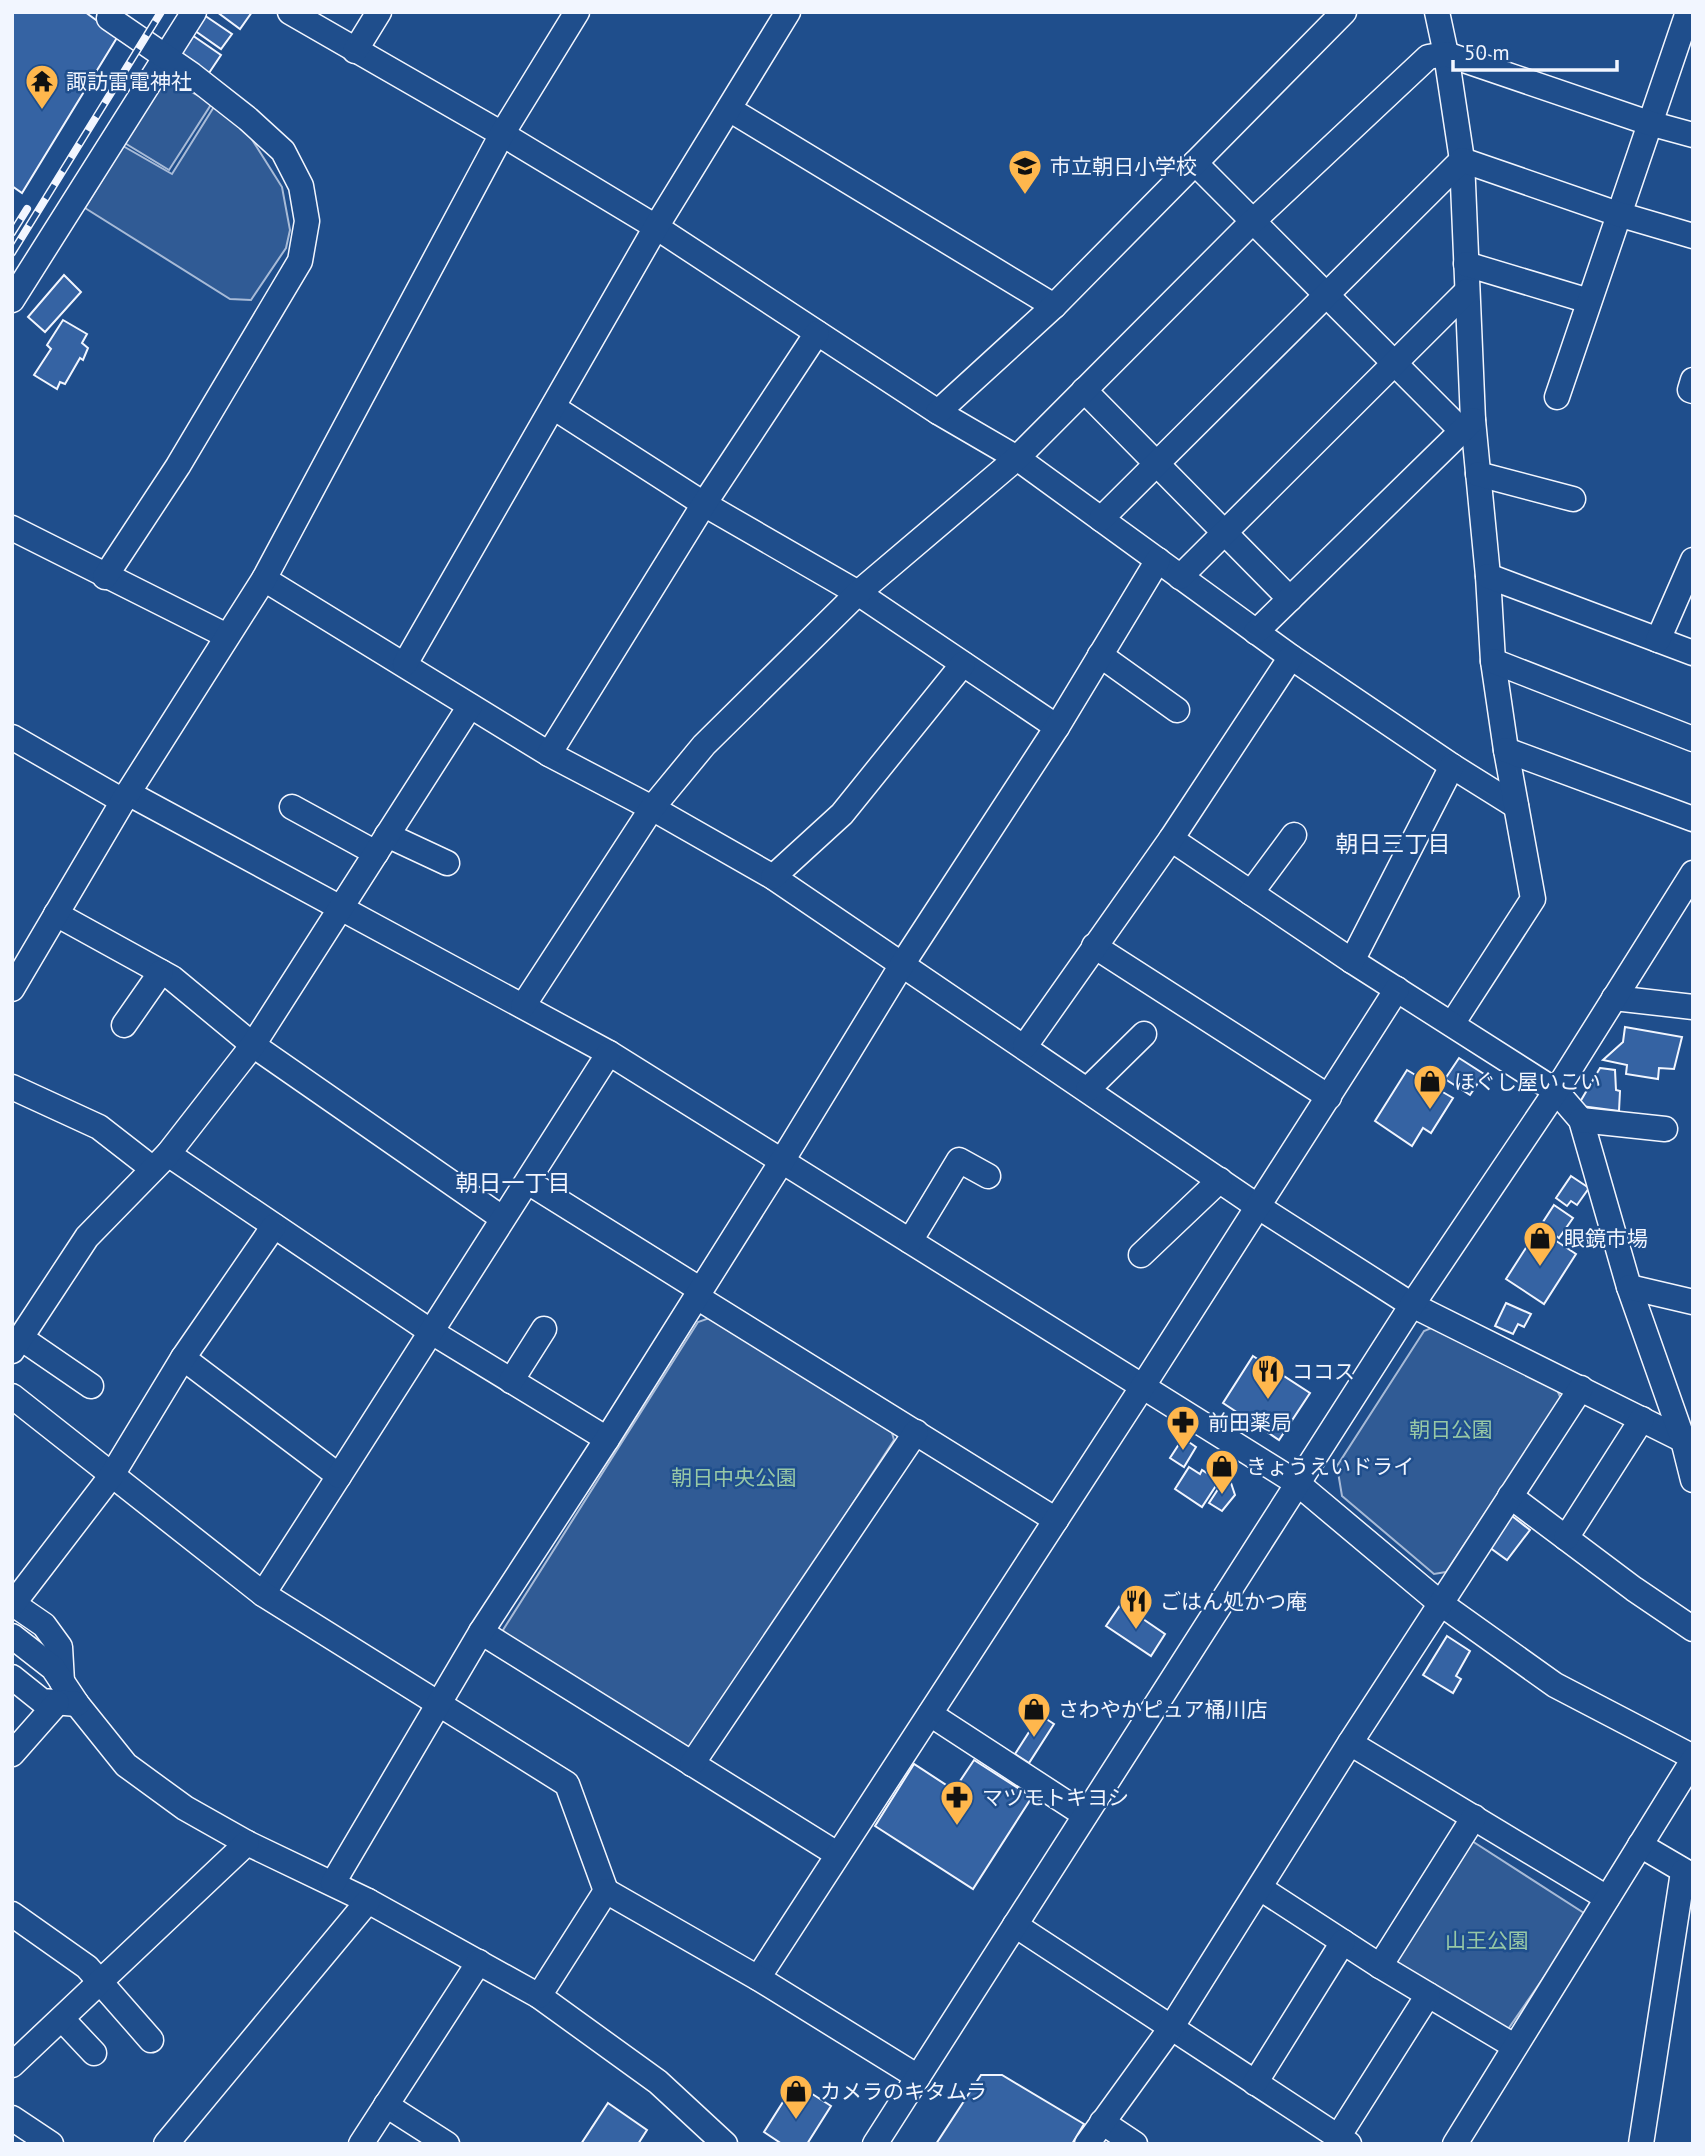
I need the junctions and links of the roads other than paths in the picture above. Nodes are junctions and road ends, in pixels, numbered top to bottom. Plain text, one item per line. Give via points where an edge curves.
1 (194, 12) edge
2 (290, 12) edge
3 (379, 12) edge
4 (577, 12) edge
5 (788, 12) edge
6 (1344, 12) edge
7 (1437, 12) edge
8 (1688, 12) edge
9 (108, 14) edge
10 (355, 51) junction
11 (1446, 54) junction
12 (166, 58) junction
13 (729, 109) junction
14 (1649, 123) junction
15 (502, 134) junction
16 (1693, 135) edge
17 (1462, 160) junction
18 (1195, 163) junction
19 (1618, 214) junction
20 (1253, 221) junction
21 (656, 228) junction
22 (1693, 236) edge
23 (1466, 264) junction
24 (1467, 290) junction
25 (1326, 295) junction
26 (12, 300) edge
27 (1589, 300) junction
28 (1054, 306) junction
29 (817, 332) junction
30 (1395, 363) junction
31 (1693, 380) edge
32 (1084, 390) junction
33 (1693, 391) edge
34 (1557, 397) dead end
35 (553, 407) junction
36 (938, 412) junction
37 (1468, 425) junction
38 (1017, 458) junction
39 (1157, 464) junction
40 (1478, 474) junction
41 (1573, 499) dead end
42 (704, 504) junction
43 (1101, 519) junction
44 (12, 528) edge
45 (1225, 532) junction
46 (1158, 560) junction
47 (1693, 560) edge
48 (1488, 576) junction
49 (105, 577) junction
50 (1180, 577) junction
51 (264, 579) junction
52 (858, 593) junction
53 (1290, 599) junction
54 (1256, 632) junction
55 (227, 636) junction
56 (1658, 640) junction
57 (1693, 653) edge
58 (1100, 655) junction
59 (1292, 657) junction
60 (1493, 661) junction
61 (405, 664) junction
62 (963, 664) junction
63 (470, 706) junction
64 (1177, 710) dead end
65 (1057, 727) junction
66 (12, 737) edge
67 (1693, 739) edge
68 (1506, 750) junction
69 (549, 754) junction
70 (1452, 766) junction
71 (126, 797) junction
72 (1516, 806) junction
73 (292, 807) dead end
74 (652, 808) junction
75 (1693, 819) edge
76 (1294, 835) dead end
77 (1171, 839) junction
78 (382, 844) junction
79 (447, 863) dead end
80 (773, 877) junction
81 (1691, 878) edge
82 (1251, 893) junction
83 (341, 908) junction
84 (55, 914) junction
85 (1094, 946) junction
86 (1352, 961) junction
87 (903, 963) junction
88 (161, 972) junction
89 (12, 989) edge
90 (1397, 989) junction
91 (1614, 998) junction
92 (523, 1006) junction
93 (1693, 1007) edge
94 (1451, 1024) junction
95 (124, 1025) dead end
96 (1144, 1034) dead end
97 (253, 1045) junction
98 (1025, 1046) junction
99 (608, 1054) junction
100 (12, 1087) edge
101 (1088, 1089) junction
102 (1556, 1090) junction
103 (1329, 1097) junction
104 (1581, 1120) junction
105 (1665, 1129) dead end
106 (160, 1161) junction
107 (782, 1161) junction
108 (988, 1176) dead end
109 (1220, 1180) junction
110 (528, 1182) junction
111 (1257, 1206) junction
112 (502, 1218) junction
113 (274, 1226) junction
114 (910, 1241) junction
115 (1141, 1255) dead end
116 (1629, 1287) junction
117 (699, 1293) junction
118 (1693, 1302) edge
119 (1412, 1305) junction
120 (544, 1329) dead end
121 (430, 1331) junction
122 (17, 1345) edge
123 (183, 1358) junction
124 (511, 1381) junction
125 (91, 1386) dead end
126 (1143, 1386) junction
127 (1581, 1388) junction
128 (12, 1396) edge
129 (1642, 1419) junction
130 (916, 1432) junction
131 (607, 1439) junction
132 (1688, 1441) edge
133 (112, 1475) junction
134 (339, 1476) junction
135 (1693, 1480) edge
136 (1297, 1483) junction
137 (1510, 1496) junction
138 (1056, 1520) junction
139 (1566, 1538) junction
140 (262, 1594) junction
141 (13, 1603) edge
142 (1440, 1603) junction
143 (1693, 1629) edge
144 (481, 1632) junction
145 (12, 1636) edge
146 (12, 1677) edge
147 (65, 1696) junction
148 (437, 1704) junction
149 (930, 1714) junction
150 (1350, 1743) junction
151 (12, 1754) edge
152 (1693, 1758) edge
153 (692, 1764) junction
154 (1085, 1815) junction
155 (1474, 1817) junction
156 (247, 1843) junction
157 (1640, 1845) junction
158 (837, 1854) junction
159 (1688, 1874) edge
160 (333, 1883) junction
161 (1260, 1888) junction
162 (606, 1891) junction
163 (1607, 1898) junction
164 (368, 1901) junction
165 (12, 1914) edge
166 (1015, 1925) junction
167 (1343, 1942) junction
168 (479, 1962) junction
169 (1380, 1966) junction
170 (758, 1978) junction
171 (101, 1983) junction
172 (1427, 1995) junction
173 (539, 1996) junction
174 (62, 2019) junction
175 (1171, 2028) junction
176 (151, 2040) dead end
177 (1514, 2046) junction
178 (94, 2053) dead end
179 (12, 2064) edge
180 (918, 2077) junction
181 (1255, 2083) junction
182 (386, 2105) junction
183 (13, 2119) edge
184 (1102, 2122) junction
185 (1343, 2140) edge
186 (51, 2144) edge
187 (166, 2144) edge
188 (361, 2144) edge
189 (447, 2144) edge
190 (724, 2144) edge
191 (875, 2144) edge
192 (1087, 2144) edge
193 (1135, 2144) edge
194 (1455, 2144) edge
195 (1641, 2144) edge

1 - 12 street
2 - 10 street
3 - 10 street
4 - 15 street
5 - 13 street
6 - 18 street
7 - 11 street
8 - 14 street
9 - 12 street
10 - 15 street
11 - 14 street
11 - 17 street
11 - 20 street via 1428,57
12 - 26 street
12 - 49 street via 248,118 283,151 301,186 307,221 300,261 178,466
13 - 21 street
13 - 28 street
14 - 16 street
14 - 19 street
15 - 21 street
15 - 51 street
17 - 19 street
17 - 23 street
17 - 25 street
18 - 20 street
18 - 28 street
19 - 22 street
19 - 27 street
20 - 25 street
20 - 32 street
21 - 29 street
21 - 35 street
23 - 24 street
23 - 27 street
24 - 30 street
24 - 37 street
25 - 30 street
25 - 39 street
27 - 34 street
28 - 36 street
29 - 36 street
29 - 42 street
30 - 37 street
30 - 45 street
31 - 33 street via 1689,390
32 - 38 street
32 - 39 street
35 - 42 street
35 - 61 street
36 - 38 street
37 - 40 street
37 - 53 street
38 - 43 street
38 - 52 street
39 - 43 street
39 - 45 street
40 - 41 street
40 - 48 street
42 - 52 street
42 - 69 street
43 - 46 street
44 - 49 street
45 - 50 street
45 - 53 street
46 - 50 street
46 - 58 street
47 - 56 street
48 - 56 street
48 - 60 street
49 - 55 street
50 - 54 street
51 - 55 street
51 - 61 street
52 - 62 street
52 - 74 street via 704,746
53 - 54 street
54 - 59 street
55 - 71 street
56 - 57 street
58 - 64 street
58 - 65 street
59 - 70 street
59 - 77 street
60 - 67 street
60 - 68 street
61 - 63 street
62 - 65 street
62 - 80 street via 842,814
63 - 69 street
63 - 78 street
65 - 87 street
66 - 71 street
68 - 72 street
68 - 75 street
69 - 74 street
70 - 72 street
70 - 86 street
71 - 83 street
71 - 84 street
72 - 94 street via 1533,899
73 - 78 street
74 - 80 street
74 - 92 street
76 - 82 street
77 - 82 street
77 - 85 street
78 - 79 street
78 - 83 street
80 - 87 street
81 - 91 street
82 - 86 street
83 - 92 street
83 - 97 street
84 - 88 street
84 - 89 street
85 - 98 street
85 - 103 street
86 - 90 street
87 - 98 street
87 - 107 street
88 - 95 street
88 - 97 street
90 - 94 street
90 - 103 street
91 - 93 street
91 - 102 street
92 - 99 street
94 - 102 street
96 - 101 street
97 - 106 street
97 - 112 street
98 - 101 street
99 - 107 street
99 - 110 street
100 - 106 street
101 - 109 street
102 - 104 street
102 - 119 street
103 - 111 street
104 - 105 street
104 - 116 street
106 - 113 street
106 - 122 street via 87,1237
107 - 114 street
107 - 117 street
108 - 114 street via 959,1160
109 - 111 street
109 - 115 street
110 - 112 street
110 - 117 street
111 - 119 street
111 - 126 street
112 - 121 street
113 - 121 street
113 - 123 street
114 - 126 street
116 - 118 street
116 - 132 street
117 - 130 street
117 - 131 street
119 - 127 street
119 - 136 street
120 - 124 street
121 - 124 street
121 - 134 street
122 - 125 street
123 - 133 street
123 - 134 street
124 - 131 street
126 - 136 street
126 - 138 street
127 - 129 street
127 - 137 street
128 - 133 street
129 - 132 street
129 - 139 street
130 - 138 street
130 - 153 street
131 - 144 street
132 - 135 street
133 - 140 street
133 - 141 street
134 - 140 street
136 - 142 street
136 - 154 street
137 - 139 street
137 - 142 street
138 - 149 street
139 - 143 street
140 - 148 street
141 - 147 street via 44,1625 60,1647
142 - 150 street
142 - 152 street via 1555,1685
144 - 148 street
144 - 153 street
145 - 147 street via 52,1668
146 - 147 street via 42,1701
147 - 151 street
147 - 156 street via 125,1765 185,1808
148 - 160 street
148 - 162 street via 567,1784
149 - 154 street
149 - 158 street
150 - 155 street
150 - 161 street
152 - 157 street
153 - 158 street
154 - 166 street
155 - 163 street
155 - 169 street
156 - 160 street
156 - 171 street
157 - 159 street
157 - 163 street
158 - 170 street
159 - 195 street
160 - 164 street
161 - 167 street
161 - 175 street
162 - 170 street
162 - 173 street
163 - 177 street
164 - 168 street
164 - 187 street
165 - 171 street via 87,1967
166 - 175 street
166 - 180 street
167 - 169 street
167 - 181 street
168 - 173 street
168 - 182 street
169 - 172 street
170 - 180 street
171 - 174 street
171 - 176 street
172 - 177 street
172 - 185 street
173 - 190 street via 658,2082
174 - 178 street
174 - 179 street
175 - 181 street
175 - 184 street
177 - 194 street
180 - 191 street
181 - 185 street
182 - 188 street
182 - 189 street
183 - 186 street
184 - 192 street
184 - 193 street

